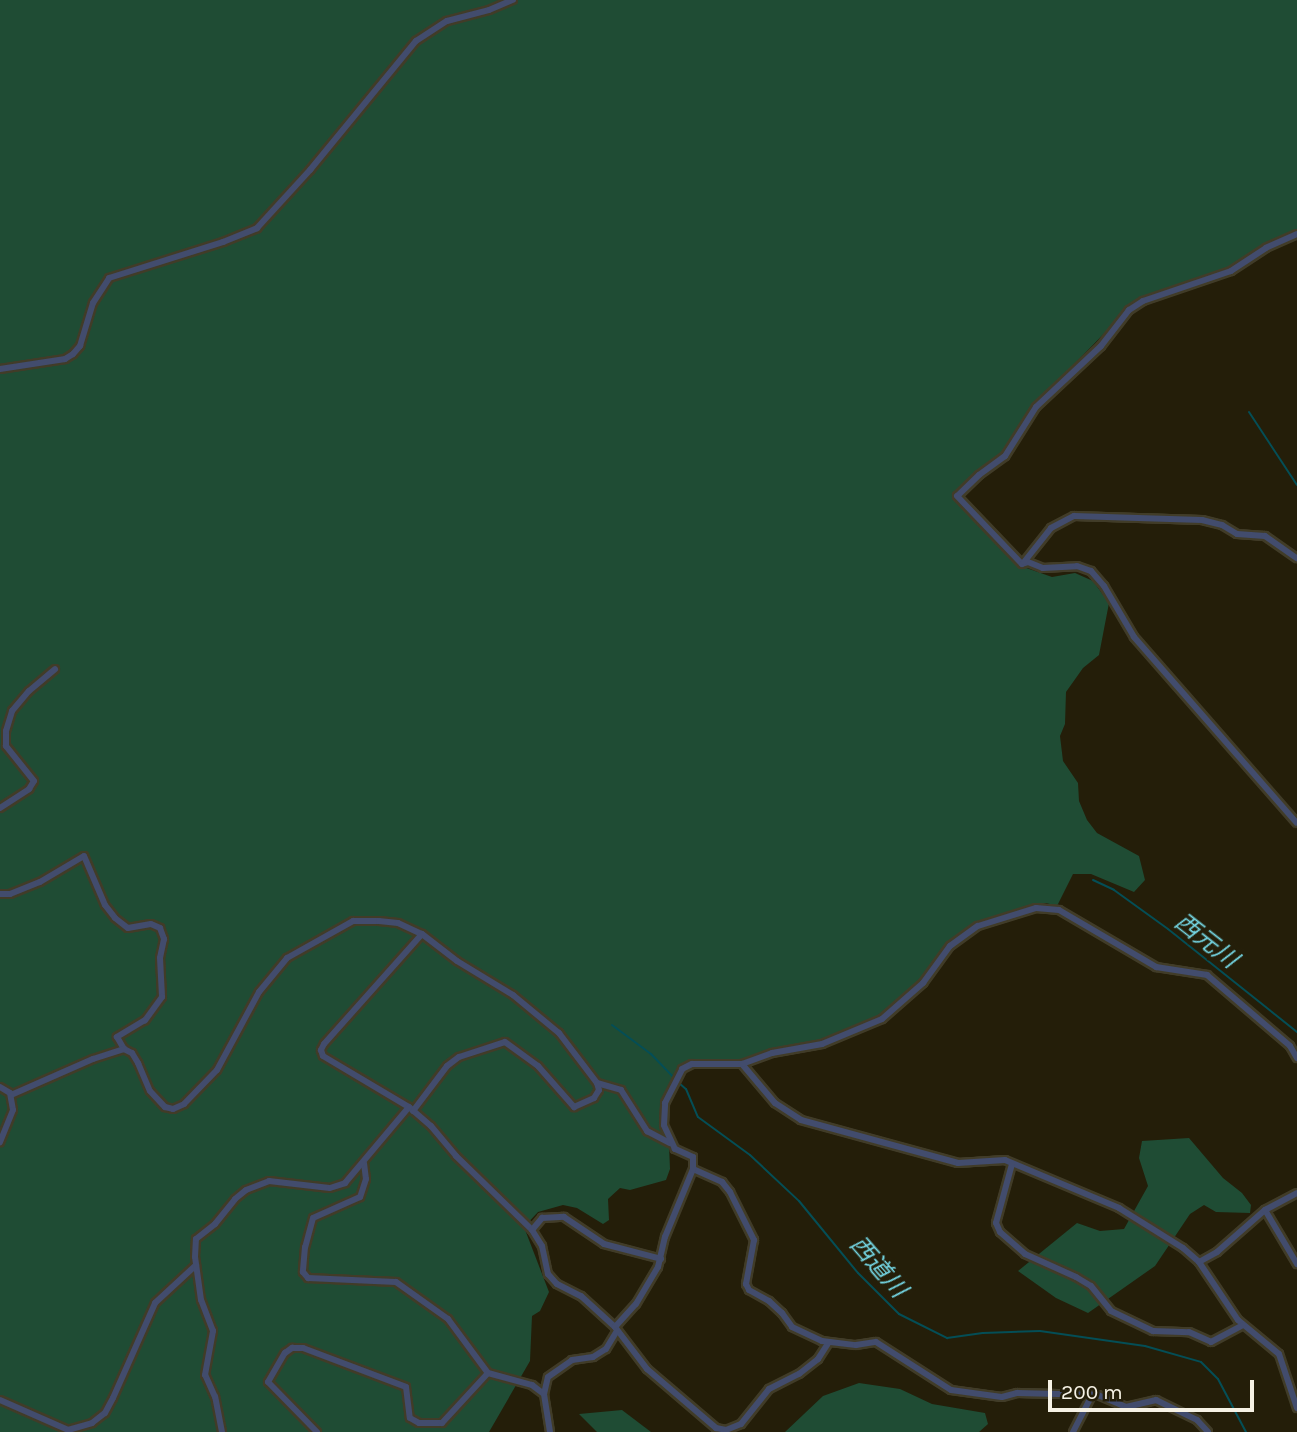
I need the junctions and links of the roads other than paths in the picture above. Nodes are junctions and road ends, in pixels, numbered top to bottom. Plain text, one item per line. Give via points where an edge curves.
1 (513, 0) edge
2 (1297, 234) edge
3 (0, 369) edge
4 (1297, 558) edge
5 (1022, 564) junction
6 (55, 669) dead end
7 (0, 808) edge
8 (1297, 823) edge
9 (0, 894) edge
10 (422, 934) junction
11 (124, 1049) junction
12 (1297, 1058) edge
13 (742, 1064) junction
14 (597, 1083) junction
15 (0, 1087) edge
16 (11, 1095) junction
17 (411, 1109) junction
18 (0, 1143) edge
19 (670, 1143) junction
20 (364, 1163) junction
21 (1012, 1164) junction
22 (693, 1169) junction
23 (1297, 1193) edge
24 (1265, 1210) junction
25 (532, 1230) junction
26 (661, 1259) junction
27 (1199, 1262) junction
28 (1297, 1264) edge
29 (195, 1265) junction
30 (1243, 1325) junction
31 (616, 1329) junction
32 (829, 1342) junction
33 (488, 1373) junction
34 (1294, 1384) edge
35 (544, 1394) junction
36 (1091, 1395) junction
37 (0, 1400) edge
38 (1297, 1408) edge
39 (222, 1432) edge
40 (317, 1432) edge
41 (550, 1432) edge
42 (1073, 1432) edge
43 (1208, 1432) edge

1 - 3 street via 436,25 416,41 257,228 108,278 73,354
2 - 5 street via 1231,271 1129,310 1101,346 1036,407 1005,456 959,493 959,499
4 - 5 street via 1265,536 1237,534 1202,520 1074,516 1051,528
5 - 8 street via 1077,566 1091,571 1134,637
6 - 7 street via 12,711 6,746 34,781
9 - 11 street via 40,882 84,856 115,918 128,928 151,924 160,928 164,939 162,997 145,1020 117,1037
10 - 11 street via 398,923 355,920 288,958 259,992 217,1070 178,1107 169,1108 158,1100 132,1053
10 - 14 street via 513,995 559,1033
10 - 17 street via 321,1050 325,1058
11 - 16 street
12 - 13 street via 1290,1046 1207,975 1156,967 1049,908 1010,914 969,931 950,946 923,983 882,1019 831,1041
13 - 19 street via 692,1064 679,1072 663,1115
13 - 21 street via 775,1103 801,1120 958,1163 1005,1160
14 - 17 street via 594,1098 574,1107 538,1066 505,1042 459,1057
14 - 19 street via 621,1090 648,1131
15 - 16 street
16 - 18 street via 13,1110
17 - 20 street
17 - 25 street
19 - 22 street via 693,1157
20 - 29 street via 345,1183 330,1188 269,1181 246,1190 196,1239
20 - 33 street via 366,1179 360,1196 313,1218 303,1272 312,1280 396,1282 448,1319
21 - 27 street via 1119,1208
21 - 30 street via 996,1223 1025,1254 1091,1286 1111,1311 1153,1331 1189,1332 1211,1342
22 - 26 street via 665,1237
22 - 32 street via 722,1182 754,1240 746,1278 749,1290 769,1301 792,1327
23 - 24 street
24 - 27 street
24 - 28 street
25 - 26 street via 542,1219 564,1217 604,1244
25 - 31 street via 542,1246 548,1274
26 - 31 street
27 - 30 street
29 - 37 street via 155,1303 106,1413 92,1423 68,1430
29 - 39 street via 213,1331 205,1375 215,1396
30 - 34 street via 1279,1354
31 - 32 street via 647,1369 721,1430 741,1424 769,1389 799,1374 818,1359
31 - 35 street via 606,1349 593,1357 572,1360 548,1377
32 - 36 street via 876,1342 951,1390 1002,1397 1017,1393
33 - 35 street via 532,1385
33 - 40 street via 442,1423 419,1423 410,1418 406,1387 303,1348 292,1348 268,1382
34 - 38 street
35 - 41 street
36 - 42 street
36 - 43 street via 1126,1407 1161,1401 1197,1420

